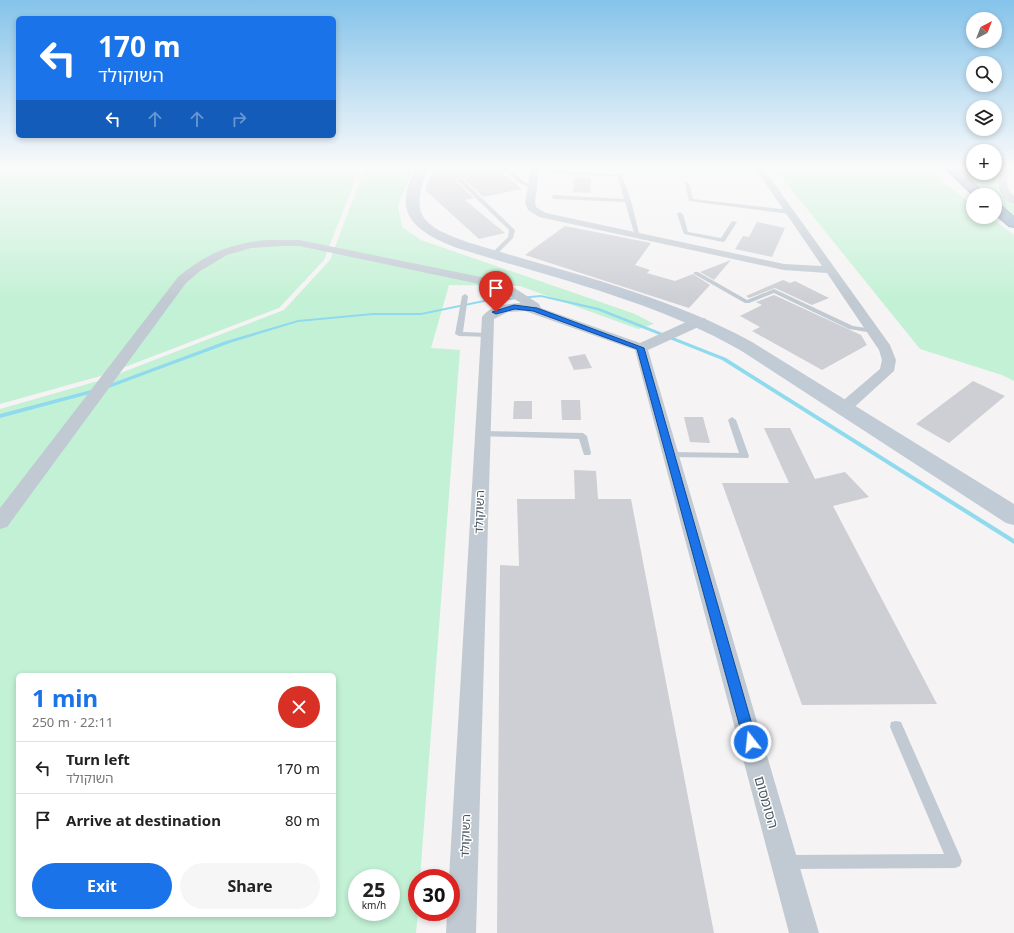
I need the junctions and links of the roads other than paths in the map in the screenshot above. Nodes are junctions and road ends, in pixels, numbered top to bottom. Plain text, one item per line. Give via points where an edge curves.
1 (413, 212) edge
2 (494, 212) edge
3 (537, 212) edge
4 (631, 212) edge
5 (786, 212) edge
6 (790, 212) joint
7 (680, 214) dead end
8 (1002, 214) edge
9 (734, 222) dead end
10 (1014, 223) edge
11 (638, 236) junction
12 (723, 240) junction
13 (494, 254) junction
14 (727, 255) junction
15 (830, 270) junction
16 (696, 273) dead end
17 (465, 296) dead end
18 (542, 312) junction
19 (700, 322) junction
20 (873, 331) junction
21 (487, 335) junction
22 (640, 348) junction
23 (844, 408) junction
24 (732, 420) dead end
25 (483, 434) junction
26 (587, 453) dead end
27 (671, 455) junction
28 (1014, 516) edge
29 (0, 522) edge
30 (896, 728) dead end
31 (784, 862) junction
32 (461, 933) edge
33 (804, 933) edge

1 - 13 street via 426,227 437,234
2 - 13 lane via 512,230 511,237
3 - 11 street via 542,215
4 - 11 lane
5 - 6 lane
6 - 15 street
7 - 12 lane via 686,233
8 - 10 highway
9 - 12 lane
11 - 14 street
12 - 14 lane
13 - 19 street via 653,303
14 - 15 street via 784,267
15 - 20 street
16 - 20 lane via 747,302 774,291 851,328
17 - 21 lane via 459,334
18 - 21 street, השוקולד via 526,307 496,312 488,317
18 - 22 street, השוקולד
18 - 29 street via 509,290 487,282 299,243 252,244 217,255 205,261 182,280
19 - 22 street
19 - 23 street via 746,346
20 - 23 street via 890,357 890,365 887,371
21 - 25 street, השוקולד
22 - 27 street, הסומסום
23 - 28 street
24 - 27 lane via 745,456
25 - 26 lane via 583,436
25 - 32 street, השוקולד
27 - 31 street, הסומסום
30 - 31 lane via 955,861
31 - 33 street, הסומסום

